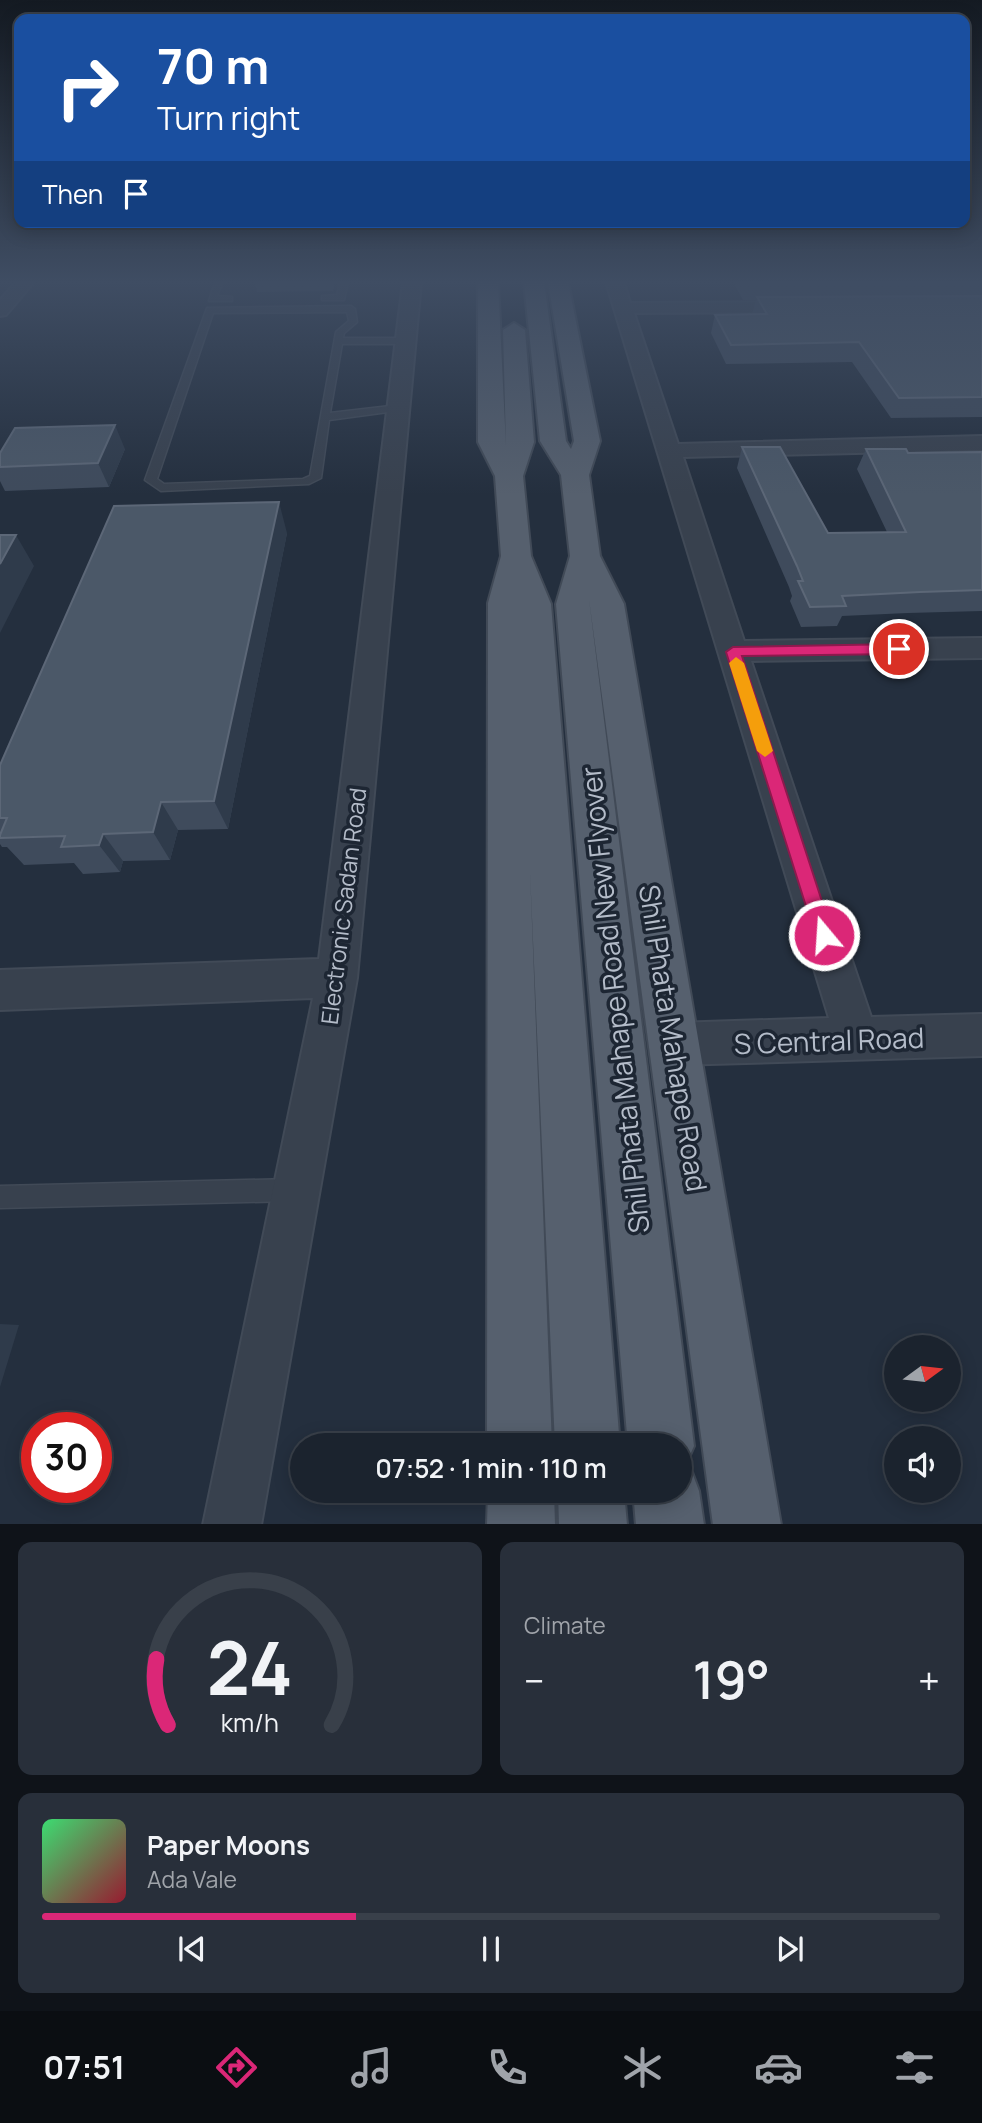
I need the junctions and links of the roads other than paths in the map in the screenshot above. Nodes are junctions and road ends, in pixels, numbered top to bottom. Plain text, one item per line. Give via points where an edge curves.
1 (196, 353) edge
2 (337, 353) edge
3 (405, 353) edge
4 (489, 353) edge
5 (515, 353) edge
6 (543, 353) edge
7 (571, 353) edge
8 (638, 353) edge
9 (399, 408) junction
10 (324, 417) junction
11 (982, 443) edge
12 (669, 451) junction
13 (575, 475) junction
14 (509, 476) junction
15 (516, 556) junction
16 (585, 556) junction
17 (553, 604) junction
18 (982, 648) edge
19 (733, 652) junction
20 (337, 978) junction
21 (0, 990) edge
22 (982, 1035) edge
23 (857, 1039) junction
24 (676, 1044) junction
25 (298, 1190) junction
26 (0, 1197) edge
27 (520, 1433) edge
28 (587, 1433) edge
29 (659, 1433) edge
30 (521, 1503) edge
31 (592, 1503) edge
32 (667, 1503) edge
33 (232, 1524) edge
34 (521, 1524) edge
35 (593, 1524) edge
36 (670, 1524) edge
37 (747, 1524) edge

1 - 10 lane via 151,481 161,488 315,478
2 - 10 lane
3 - 9 street, Electronic Sadan Road
4 - 14 main road via 491,442
5 - 14 main road via 521,442
6 - 13 main road via 554,441
7 - 13 main road via 587,441
8 - 12 street
9 - 10 lane
9 - 20 street, Electronic Sadan Road
11 - 12 street
12 - 19 street
13 - 16 main road
14 - 15 main road
15 - 17 main road, Shil Phata Mahape Road New Flyover
15 - 27 main road via 504,603
16 - 17 main road, Shil Phata Mahape Road New Flyover
16 - 24 main road, Shil Phata Mahape Road via 608,604
17 - 28 main road, Shil Phata Mahape Road New Flyover
17 - 29 main road, Shil Phata Mahape Road New Flyover
18 - 19 street
19 - 23 street
20 - 21 street
20 - 25 street, Electronic Sadan Road
22 - 23 street, S Central Road
23 - 24 street, S Central Road
24 - 37 main road, Shil Phata Mahape Road
25 - 26 lane
25 - 33 street, Electronic Sadan Road
30 - 34 main road
31 - 35 main road
32 - 36 main road

